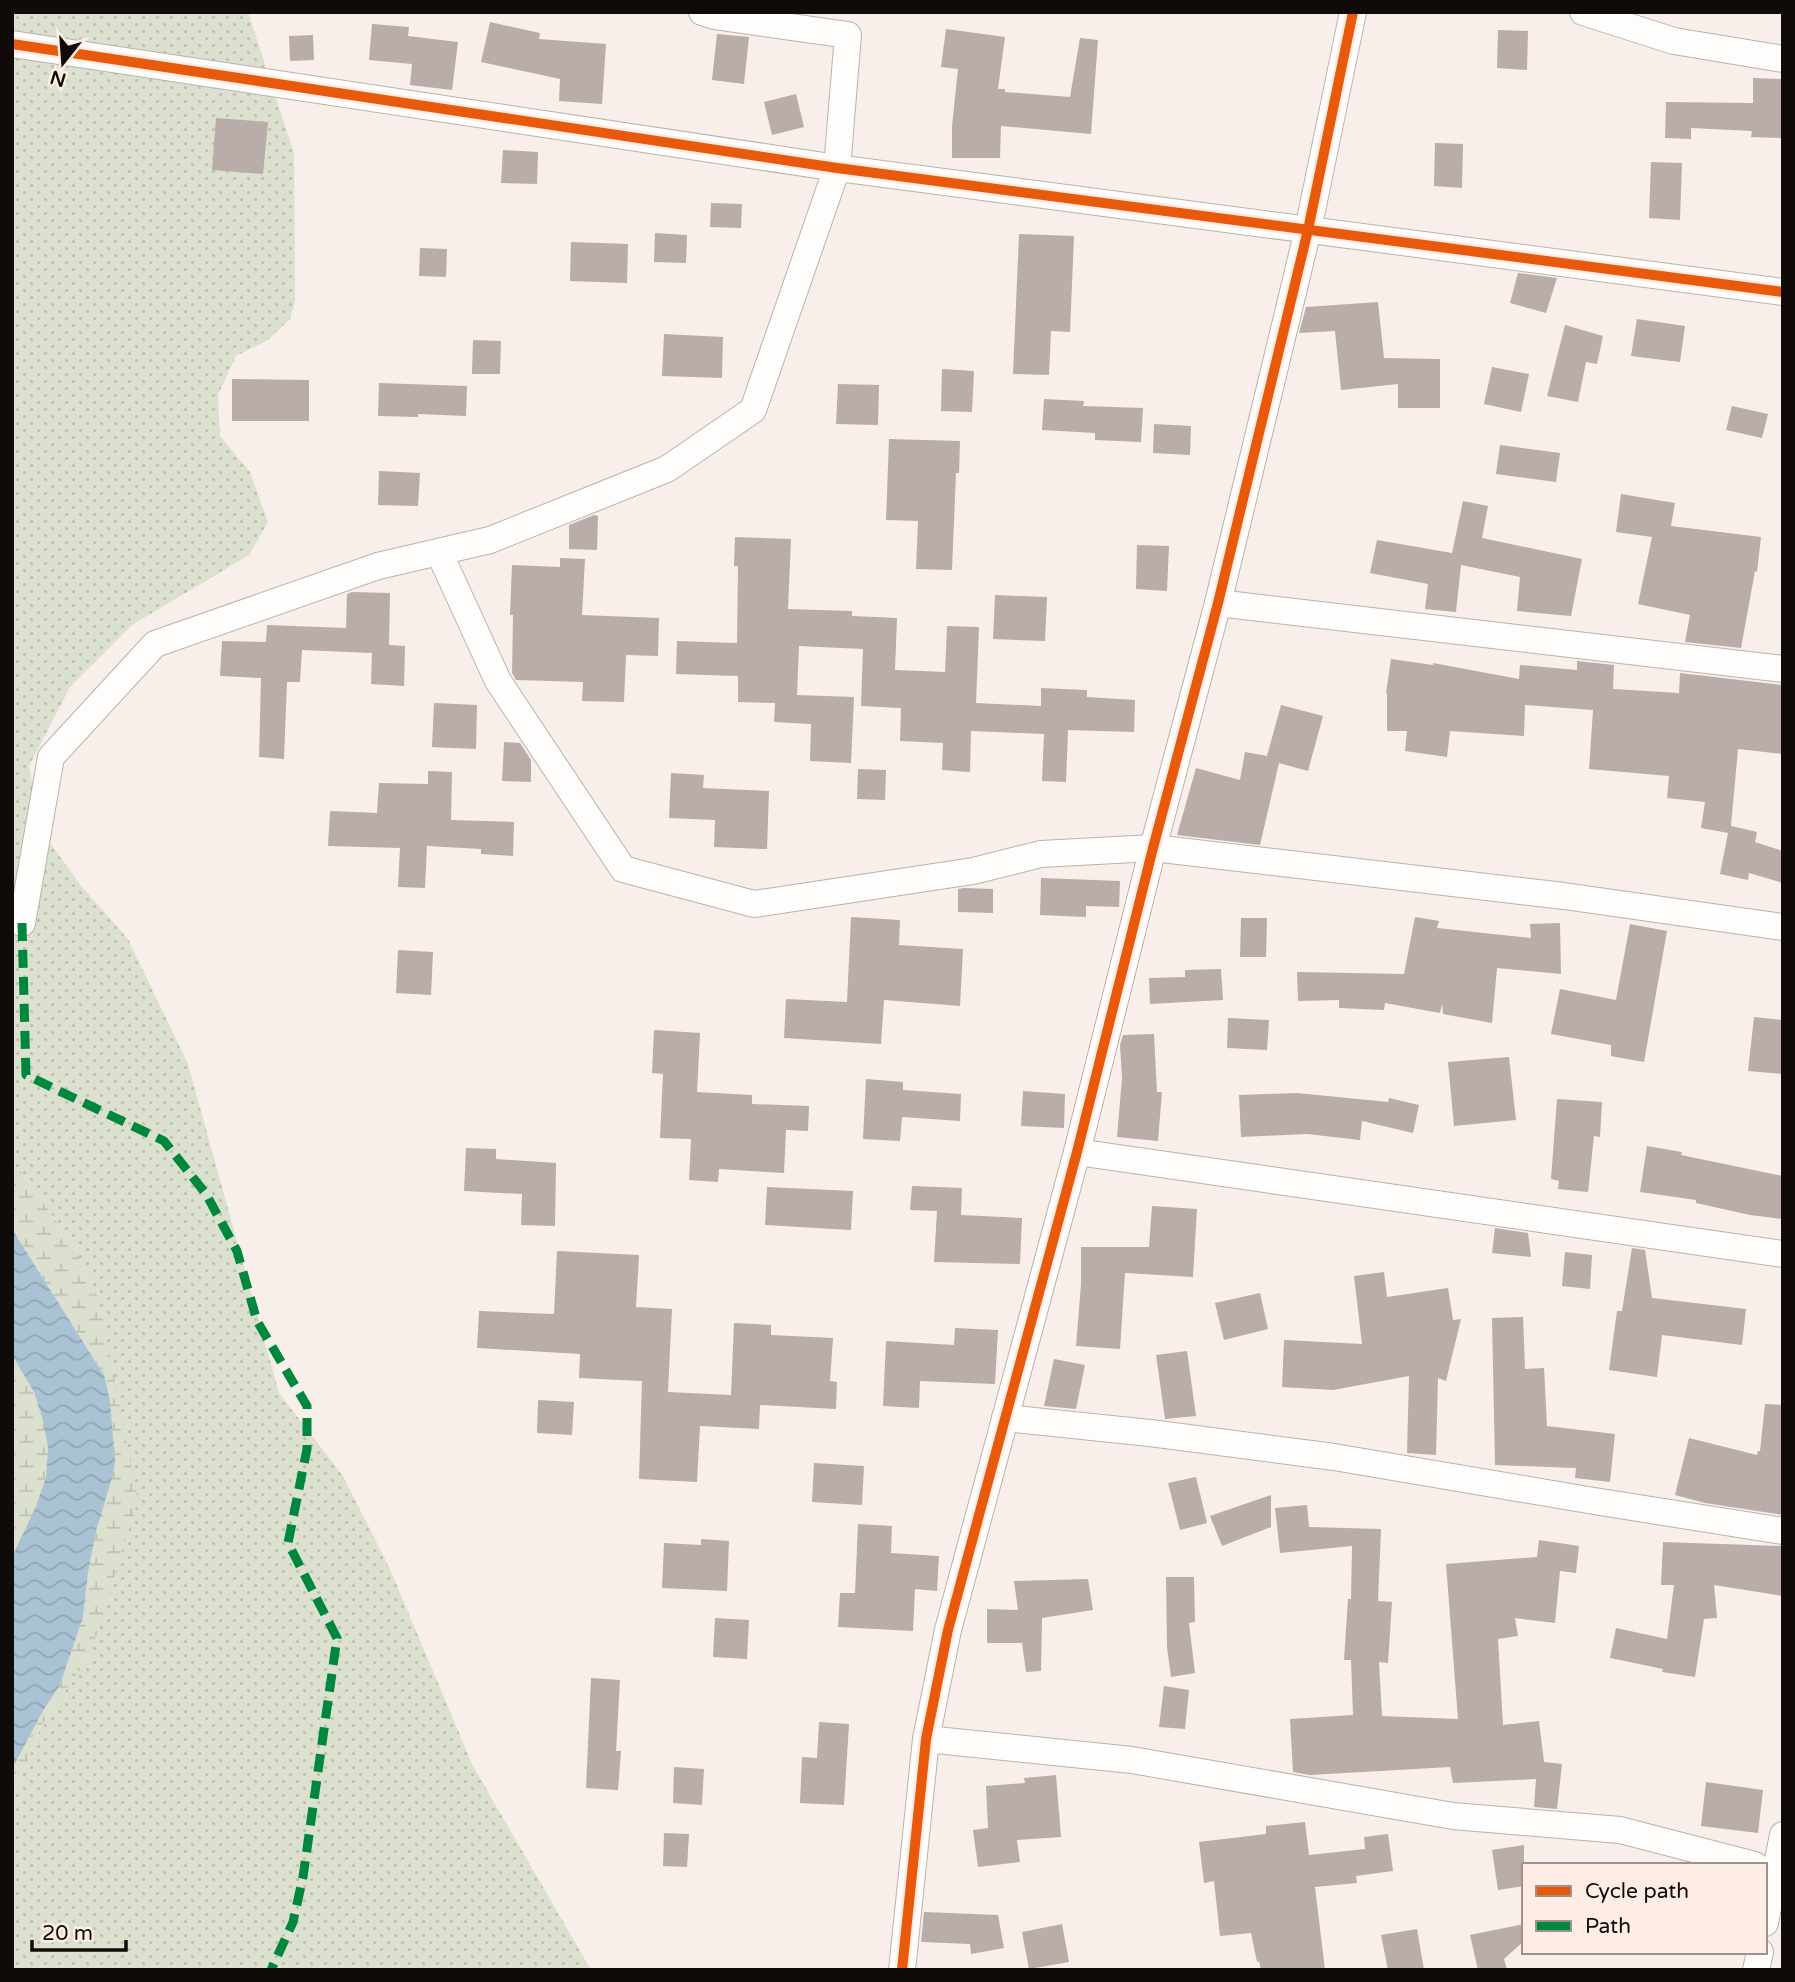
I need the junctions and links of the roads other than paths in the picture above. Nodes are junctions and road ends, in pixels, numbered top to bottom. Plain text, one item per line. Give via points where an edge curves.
1 (702, 12) edge
2 (1353, 12) edge
3 (1583, 12) edge
4 (12, 44) edge
5 (1783, 59) edge
6 (837, 168) junction
7 (1308, 230) junction
8 (1783, 292) edge
9 (439, 552) junction
10 (1218, 603) junction
11 (1783, 669) edge
12 (1153, 848) junction
13 (22, 923) dead end
14 (1783, 928) edge
15 (1077, 1152) junction
16 (1783, 1254) edge
17 (1005, 1418) junction
18 (1783, 1531) edge
19 (926, 1739) junction
20 (1783, 1835) edge
21 (1749, 1863) edge
22 (1767, 1863) edge
23 (902, 1970) edge

1 - 6 street via 848,35
2 - 7 street
3 - 5 street via 1674,41
4 - 6 street
6 - 7 street
6 - 9 street via 753,410 667,469 490,540
7 - 8 street
7 - 10 street
9 - 12 street via 498,681 623,869 754,905 973,871 1041,854
9 - 13 street via 378,566 155,644 51,757
10 - 11 street
10 - 12 street
12 - 14 street via 1564,896
12 - 15 street
15 - 16 street
15 - 17 street
17 - 18 street via 1334,1457
17 - 19 street via 948,1630
19 - 21 street via 1132,1760 1454,1816 1620,1830
19 - 23 street
20 - 22 street

